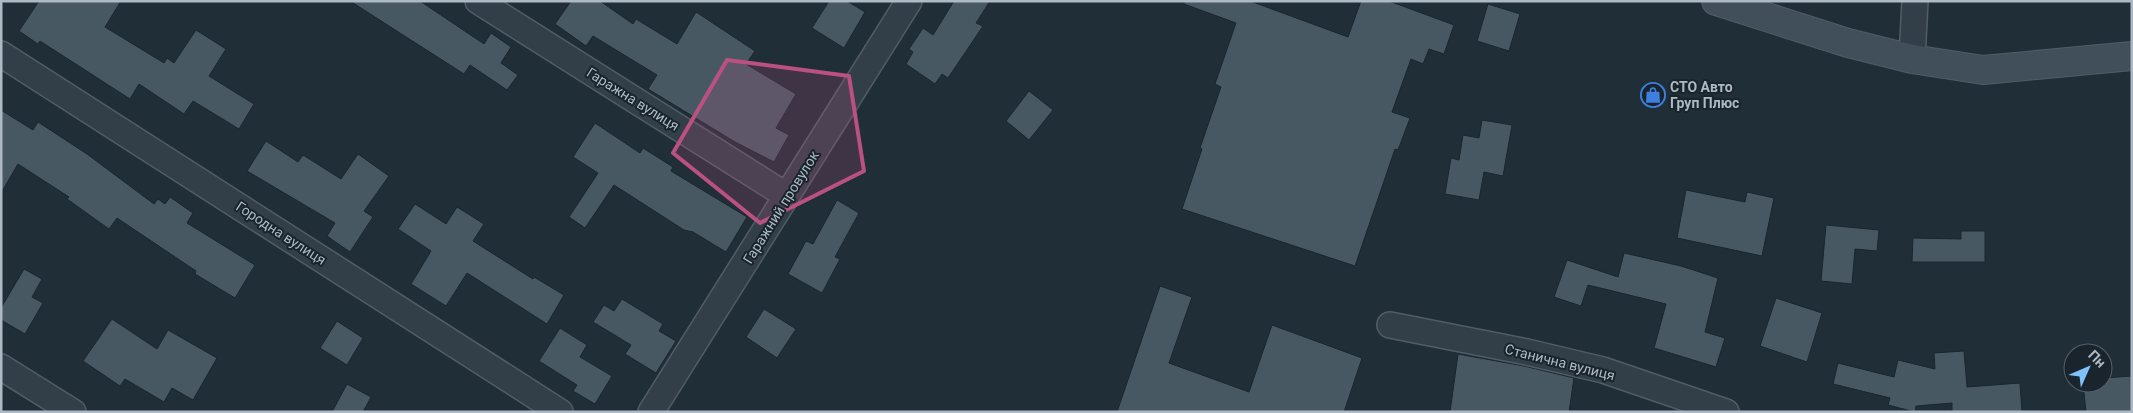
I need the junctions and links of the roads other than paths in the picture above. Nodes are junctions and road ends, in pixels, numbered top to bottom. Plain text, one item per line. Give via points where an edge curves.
1 (478, 1) edge
2 (909, 1) edge
3 (1716, 1) edge
4 (1915, 1) edge
5 (1, 54) edge
6 (2132, 56) edge
7 (1912, 59) junction
8 (788, 196) junction
9 (1390, 325) dead end
10 (1, 368) edge
11 (73, 412) edge
12 (560, 412) edge
13 (651, 412) edge
14 (1726, 412) edge

1 - 8 street, Гаражна вулиця
2 - 8 street, Гаражний провулок
3 - 7 main road via 1848,43
4 - 7 street
5 - 12 street, Городна вулиця
6 - 7 main road via 1983,70
8 - 13 street, Гаражний провулок
9 - 14 street, Станична вулиця via 1602,370
10 - 11 street

